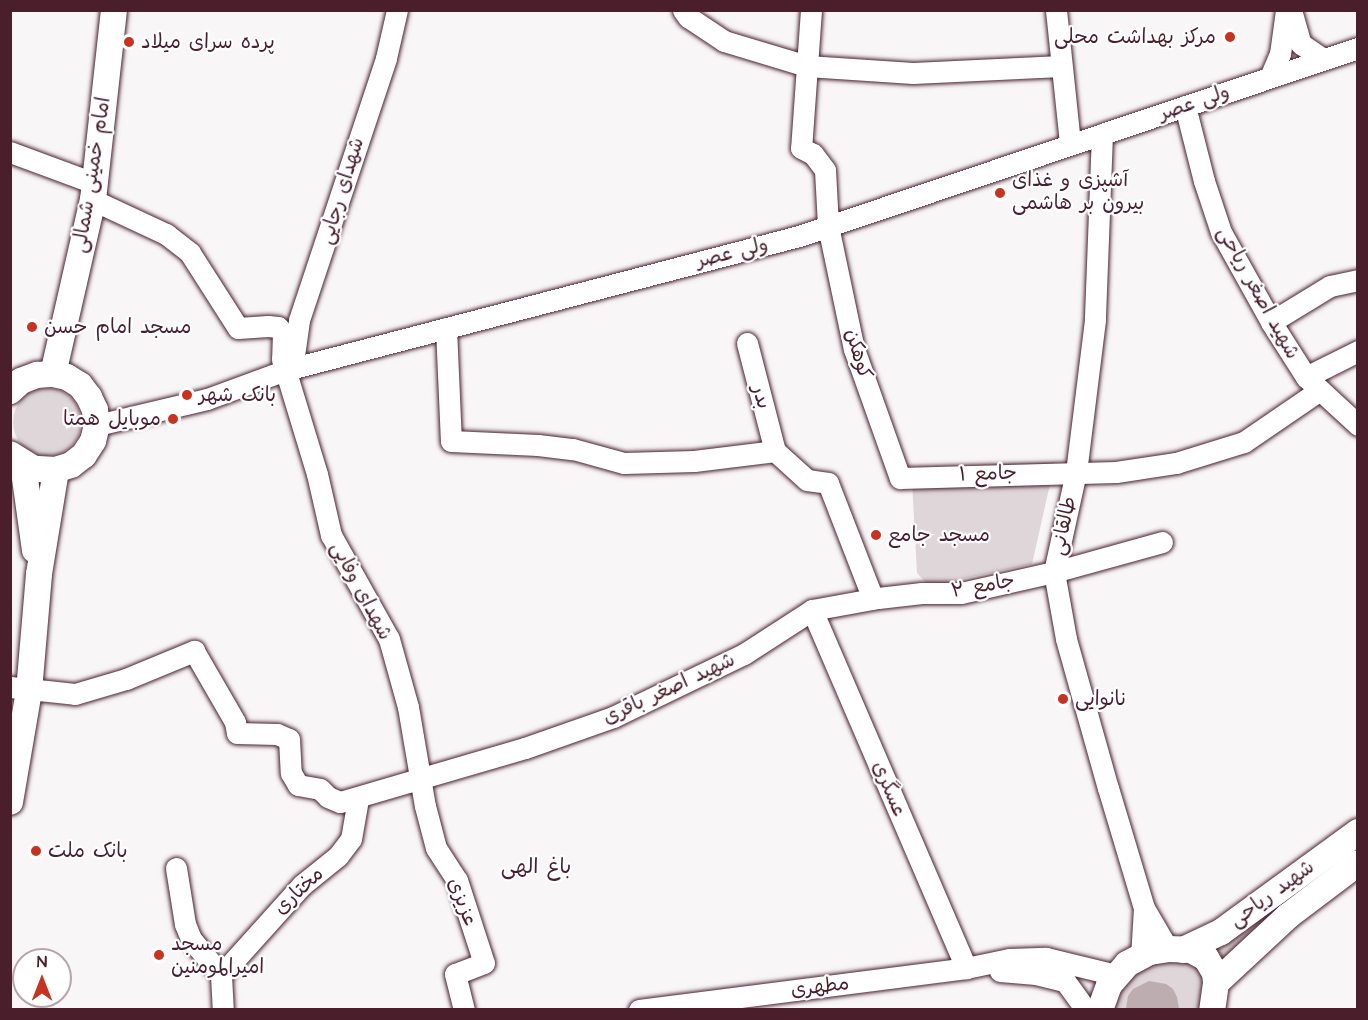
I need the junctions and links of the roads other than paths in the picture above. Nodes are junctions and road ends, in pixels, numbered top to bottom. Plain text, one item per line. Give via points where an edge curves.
1 (114, 10) edge
2 (397, 10) edge
3 (683, 10) edge
4 (811, 10) edge
5 (1056, 10) edge
6 (1286, 10) edge
7 (1291, 10) edge
8 (1358, 48) edge
9 (1323, 59) junction
10 (807, 66) junction
11 (1061, 66) junction
12 (1270, 77) junction
13 (1185, 106) junction
14 (1102, 134) junction
15 (1070, 144) junction
16 (10, 152) edge
17 (93, 191) junction
18 (828, 226) junction
19 (1358, 280) edge
20 (298, 320) junction
21 (1271, 322) junction
22 (278, 327) junction
23 (446, 328) junction
24 (747, 343) dead end
25 (1358, 351) edge
26 (286, 370) junction
27 (53, 374) junction
28 (1313, 384) junction
29 (10, 391) edge
30 (1358, 424) edge
31 (97, 425) junction
32 (775, 451) junction
33 (17, 459) edge
34 (56, 470) junction
35 (1076, 472) junction
36 (900, 478) joint
37 (1162, 542) dead end
38 (1054, 572) junction
39 (39, 574) junction
40 (910, 594) joint
41 (873, 598) junction
42 (812, 609) junction
43 (20, 689) edge
44 (421, 778) junction
45 (358, 799) junction
46 (10, 802) edge
47 (1358, 832) edge
48 (1358, 863) edge
49 (176, 868) dead end
50 (1144, 908) junction
51 (1175, 949) junction
52 (1140, 957) junction
53 (966, 968) junction
54 (221, 975) junction
55 (1116, 975) junction
56 (1216, 1000) edge
57 (223, 1010) edge
58 (464, 1010) edge
59 (639, 1010) edge
60 (1086, 1010) edge
61 (1100, 1010) edge

1 - 17 main road, امام خمینی شمالی
2 - 20 street, شهدای رجایی via 386,58
3 - 10 street via 724,41
4 - 10 street
5 - 11 street
6 - 12 street via 1282,43
7 - 9 street via 1301,44
8 - 9 street, ولی عصر
9 - 12 street, ولی عصر
10 - 11 street via 913,73
10 - 18 street, کوهکن via 801,148 813,154 825,170
11 - 15 street
12 - 13 street, ولی عصر
13 - 14 street, ولی عصر
13 - 21 street, شهید اصغر ریاحی via 1221,232
14 - 15 street, ولی عصر
14 - 35 street, طالقانی via 1095,320
15 - 18 street, ولی عصر
16 - 17 street
17 - 22 street via 166,234 190,253 238,328
17 - 27 main road, امام خمینی شمالی
18 - 23 street, ولی عصر
18 - 36 street, کوهکن via 854,350
19 - 21 street via 1330,286
20 - 22 street
20 - 26 street, شهدای رجایی via 294,358
21 - 28 street, شهید اصغر ریاحی
22 - 26 street, شهدای وفایی via 283,333 282,359
23 - 26 street, ولی عصر
23 - 32 street via 451,441 573,449 624,464 694,461
24 - 32 street, بدر
25 - 28 street, جامع ۱
26 - 31 street, ولی عصر via 207,399
26 - 44 street, شهدای وفایی via 331,535 388,639 408,707
27 - 29 main road via 21,381
27 - 31 main road via 67,377 85,391 95,410
28 - 30 street, شهید اصغر ریاحی
28 - 35 street, جامع ۱ via 1244,442 1176,463 1116,472
31 - 34 main road via 84,454 71,465
32 - 41 street via 807,480 828,483
33 - 34 main road via 34,469
33 - 39 main road
34 - 39 main road
35 - 36 street, جامع ۱
35 - 38 street, طالقانی
37 - 38 street, جامع ۲
38 - 40 street, جامع ۲ via 961,593
38 - 50 street, طالقانی via 1066,639
39 - 43 main road
40 - 41 street, شهید اصغر باقری
41 - 42 street, شهید اصغر باقری
42 - 44 street, شهید اصغر باقری via 744,654 613,717
42 - 53 street, عسگری
43 - 45 street via 75,694 126,679 194,651 237,733 289,738 291,773 298,784 320,789 340,802
43 - 46 main road
44 - 45 street, شهید اصغر باقری
44 - 58 street, عزیزی via 436,848 457,880 484,963 455,974
45 - 54 street, مختاری via 351,839 338,856 302,885
47 - 51 main road, شهید ریاحی via 1221,932
48 - 56 main road, شهید ریاحی via 1288,916
49 - 54 street via 184,924 191,939
50 - 51 street
50 - 52 street
51 - 52 main road, شهید ریاحی
51 - 56 main road via 1206,958 1215,973
52 - 55 main road
53 - 55 street via 1010,959 1046,958
53 - 59 street, مطهری
53 - 60 street via 1036,974 1065,981
54 - 57 street
55 - 61 main road via 1108,985

